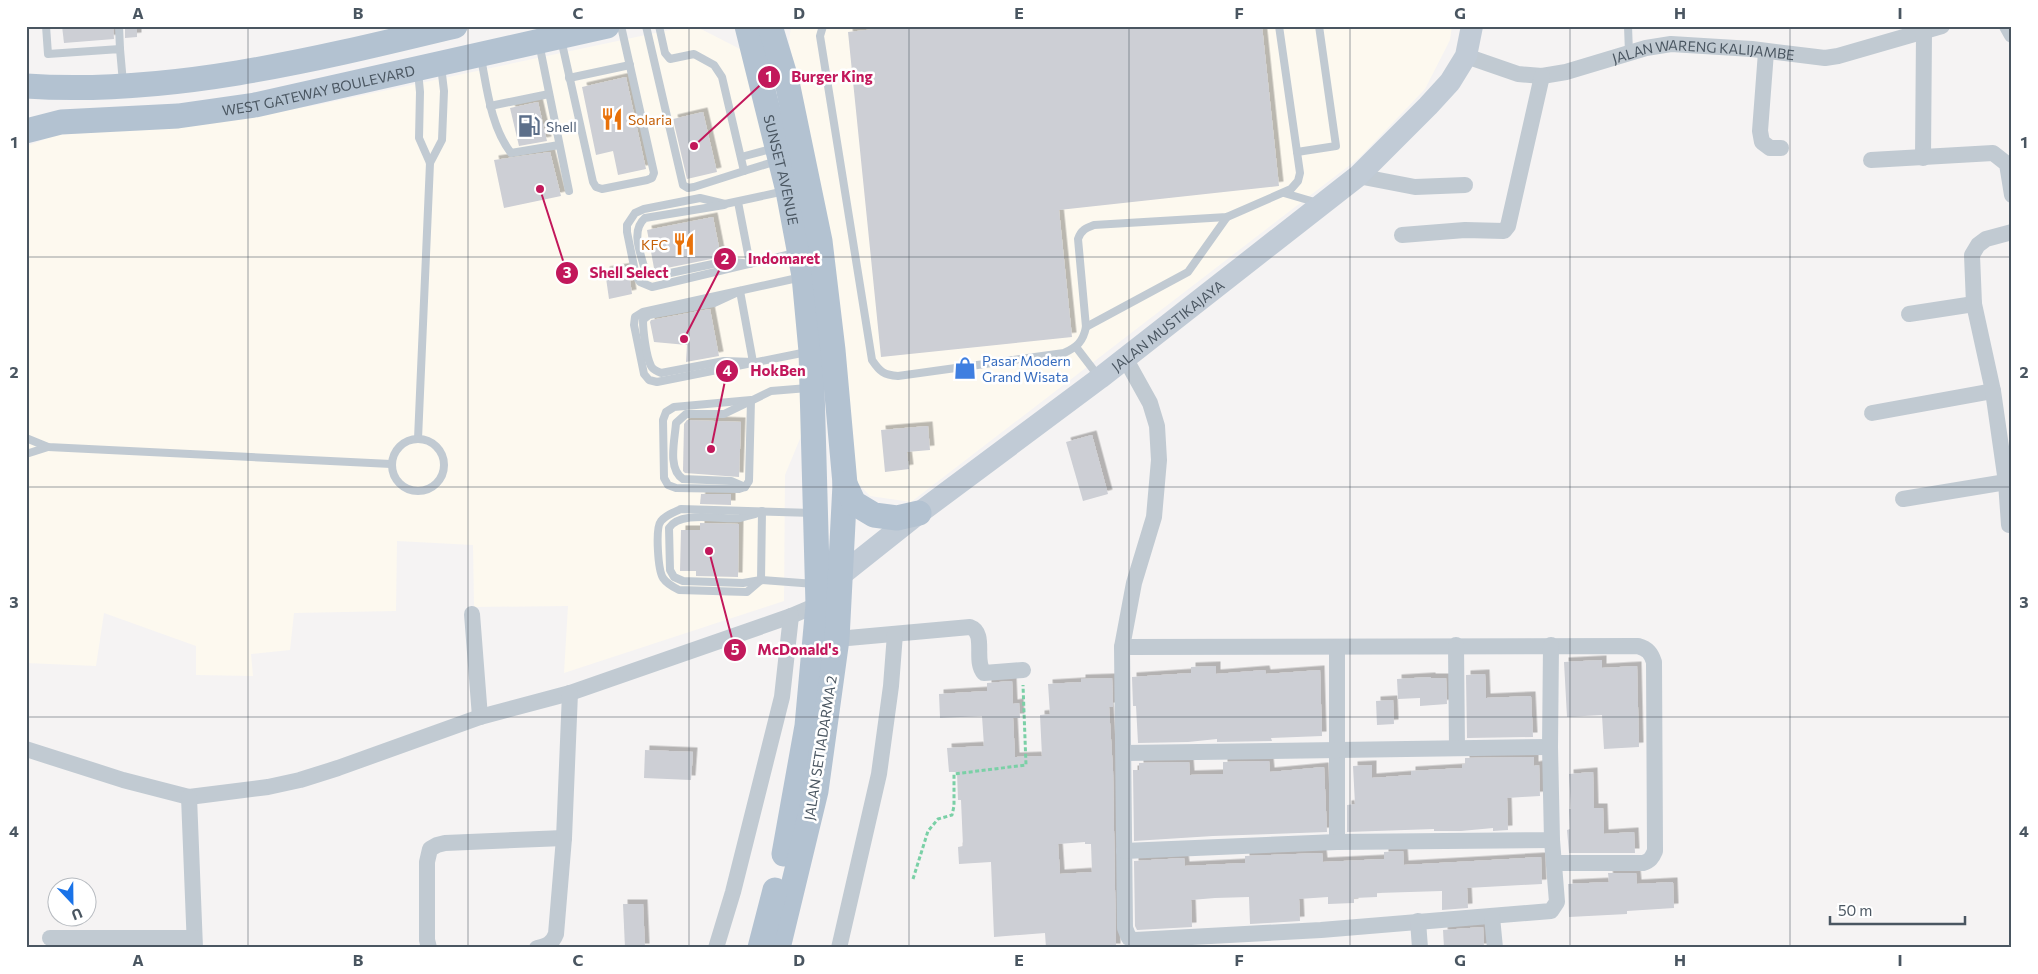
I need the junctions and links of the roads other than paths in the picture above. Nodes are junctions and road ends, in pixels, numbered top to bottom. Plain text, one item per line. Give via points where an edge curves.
1 (46, 26) edge
2 (119, 26) edge
3 (455, 26) edge
4 (607, 26) edge
5 (621, 26) edge
6 (646, 26) edge
7 (659, 26) edge
8 (746, 26) edge
9 (770, 26) edge
10 (822, 26) edge
11 (1279, 26) edge
12 (1319, 26) edge
13 (1472, 26) edge
14 (1628, 26) edge
15 (1942, 26) edge
16 (2008, 26) edge
17 (1924, 32) junction
18 (420, 35) junction
19 (2012, 35) edge
20 (550, 39) junction
21 (120, 49) junction
22 (1766, 52) junction
23 (1629, 53) junction
24 (480, 54) junction
25 (1466, 56) junction
26 (630, 64) junction
27 (428, 66) junction
28 (1542, 76) junction
29 (569, 78) junction
30 (123, 85) junction
31 (26, 86) edge
32 (549, 94) junction
33 (490, 106) junction
34 (26, 131) edge
35 (559, 145) junction
36 (1781, 148) dead end
37 (1297, 152) junction
38 (779, 154) junction
39 (741, 157) junction
40 (1923, 158) junction
41 (1871, 160) dead end
42 (430, 163) junction
43 (744, 171) junction
44 (1358, 176) junction
45 (1465, 185) dead end
46 (788, 190) junction
47 (568, 191) dead end
48 (1284, 193) junction
49 (2012, 195) edge
50 (738, 202) junction
51 (725, 204) junction
52 (1324, 205) junction
53 (1227, 218) junction
54 (2012, 232) edge
55 (1402, 235) dead end
56 (750, 264) junction
57 (802, 264) junction
58 (740, 291) junction
59 (1974, 304) junction
60 (1909, 314) dead end
61 (1086, 327) junction
62 (1076, 347) junction
63 (811, 352) junction
64 (1125, 358) junction
65 (753, 362) junction
66 (1100, 378) junction
67 (812, 387) junction
68 (1993, 391) junction
69 (752, 400) junction
70 (1872, 414) dead end
71 (26, 438) edge
72 (418, 439) junction
73 (48, 447) junction
74 (26, 454) edge
75 (392, 464) junction
76 (2006, 482) junction
77 (845, 484) junction
78 (745, 487) junction
79 (1903, 499) dead end
80 (762, 512) junction
81 (817, 513) junction
82 (919, 513) junction
83 (2009, 525) dead end
84 (761, 580) junction
85 (829, 590) junction
86 (472, 614) dead end
87 (791, 616) junction
88 (895, 634) junction
89 (837, 639) junction
90 (1456, 645) junction
91 (1551, 645) junction
92 (1122, 647) junction
93 (1337, 647) junction
94 (1023, 670) road end
95 (570, 694) junction
96 (480, 718) junction
97 (1550, 747) junction
98 (26, 748) edge
99 (1457, 748) junction
100 (1338, 750) junction
101 (1124, 753) junction
102 (189, 798) junction
103 (564, 838) junction
104 (1552, 840) junction
105 (1337, 842) junction
106 (1124, 851) junction
107 (1554, 863) junction
108 (1492, 917) junction
109 (1418, 921) junction
110 (50, 938) dead end
111 (194, 943) edge
112 (429, 948) edge
113 (537, 948) edge
114 (716, 948) edge
115 (760, 948) edge
116 (778, 948) edge
117 (838, 948) edge
118 (1420, 948) edge
119 (1495, 948) edge

1 - 21 lane via 48,54
2 - 21 lane
3 - 18 main road
4 - 20 main road, WEST GATEWAY BOULEVARD
5 - 26 lane
6 - 43 lane via 683,185 694,187
7 - 39 lane via 665,52 670,59 694,54 714,65 722,77
8 - 38 main road, SUNSET AVENUE
9 - 77 main road, SUNSET AVENUE via 787,82 820,241
10 - 62 lane via 820,36 870,350 878,370 886,376 898,376 1064,353
11 - 37 lane
12 - 37 lane via 1336,146
13 - 25 main road, JALAN MUSTIKAJAYA
14 - 23 lane
15 - 17 street, JALAN WARENG KALIJAMBE
16 - 19 street
17 - 22 street, JALAN WARENG KALIJAMBE via 1825,58
17 - 40 street
18 - 27 main road
18 - 30 main road via 248,70
20 - 24 main road, WEST GATEWAY BOULEVARD
20 - 29 lane
20 - 32 lane
21 - 30 lane
22 - 23 street, JALAN WARENG KALIJAMBE via 1671,44
22 - 36 street via 1760,130 1762,142 1770,148
23 - 28 street, JALAN WARENG KALIJAMBE
24 - 27 main road, WEST GATEWAY BOULEVARD
24 - 33 lane
25 - 28 street, JALAN WARENG KALIJAMBE via 1518,74
25 - 44 main road, JALAN MUSTIKAJAYA via 1450,82
26 - 29 lane
26 - 29 lane via 654,173 647,180 602,189 596,187
27 - 34 main road, WEST GATEWAY BOULEVARD via 255,105 178,116 62,122
27 - 42 lane via 420,92 419,138
27 - 42 lane via 444,91 442,140
28 - 55 street via 1504,232 1465,230
30 - 31 main road via 66,89
32 - 33 lane
32 - 35 lane
33 - 35 lane via 503,140 512,153
35 - 47 lane
37 - 48 lane via 1298,181
38 - 39 lane
38 - 43 lane
38 - 46 main road, SUNSET AVENUE
39 - 43 lane
40 - 41 street
40 - 49 street via 1993,153 2007,164
42 - 72 lane
44 - 45 street via 1414,187
44 - 52 main road, JALAN MUSTIKAJAYA
46 - 50 lane
46 - 57 main road, SUNSET AVENUE
48 - 52 lane
48 - 53 lane
50 - 51 lane
50 - 56 lane
51 - 56 lane via 645,218 637,231 645,270 656,276 727,261
51 - 56 lane via 700,198 635,213 627,232 636,276 640,282 652,287
52 - 64 main road, JALAN MUSTIKAJAYA
53 - 61 lane via 1188,272
53 - 61 lane via 1086,228 1078,239
54 - 59 street via 1986,239 1972,255
56 - 57 lane
57 - 58 lane
57 - 63 main road, SUNSET AVENUE
58 - 65 lane
58 - 65 lane via 643,312 635,317 634,325 644,374 649,380 657,382
59 - 60 street
59 - 68 street
61 - 62 lane via 1084,338
62 - 66 lane
63 - 65 lane
63 - 67 main road, SUNSET AVENUE
64 - 66 main road, JALAN MUSTIKAJAYA
64 - 92 street via 1150,403 1157,426 1159,460 1154,518 1134,583
66 - 82 main road, JALAN MUSTIKAJAYA
67 - 69 lane via 771,392
67 - 81 main road, SUNSET AVENUE
68 - 70 street
68 - 76 street
69 - 78 lane via 749,481
69 - 78 lane via 724,414 686,414 676,423 674,468 678,476 683,479 731,481
69 - 78 lane via 674,407 666,412 663,420 664,478 668,485 739,490
71 - 73 lane
72 - 75 lane via 405,442 396,451
72 - 75 lane via 433,444 443,455 444,471 436,484 422,491 407,489 396,479
73 - 74 lane
73 - 75 lane
76 - 79 street
76 - 83 street
77 - 82 main road via 854,504 874,515 896,518
77 - 85 main road, SUNSET AVENUE
80 - 81 lane
80 - 84 lane
80 - 84 lane via 741,518 683,518 673,522 670,528 670,570 674,577 683,581 743,583
80 - 84 lane via 681,509 669,514 658,528 661,572 674,588 747,592
81 - 85 main road, SUNSET AVENUE
82 - 85 main road, JALAN MUSTIKAJAYA
84 - 85 lane
85 - 87 street
85 - 89 main road, JALAN SETIADARMA 2
85 - 115 main road, JALAN SETIADARMA 2 via 786,845
86 - 96 street
87 - 95 street
87 - 114 street via 782,697
88 - 89 street
88 - 94 street via 970,627 978,633 979,665 984,673
88 - 117 street via 879,774
89 - 116 main road, JALAN SETIADARMA 2 via 816,791
90 - 91 street
90 - 93 street
90 - 99 street
91 - 97 street
91 - 107 street via 1638,646 1646,648 1654,662 1655,851 1649,861 1643,863
92 - 93 street
92 - 101 street
93 - 100 street
95 - 96 street
95 - 103 street
96 - 102 street via 300,780
97 - 99 street
97 - 104 street
98 - 102 street
99 - 100 street
100 - 101 street
100 - 105 street
101 - 106 street
102 - 111 street
103 - 112 street via 445,843 430,849 427,862
103 - 113 street via 556,934 552,942
104 - 105 street
104 - 107 street
105 - 106 street
106 - 109 street via 1124,928 1135,940
107 - 108 street via 1557,902 1551,911
108 - 109 street
108 - 119 street
109 - 118 street
110 - 111 street

